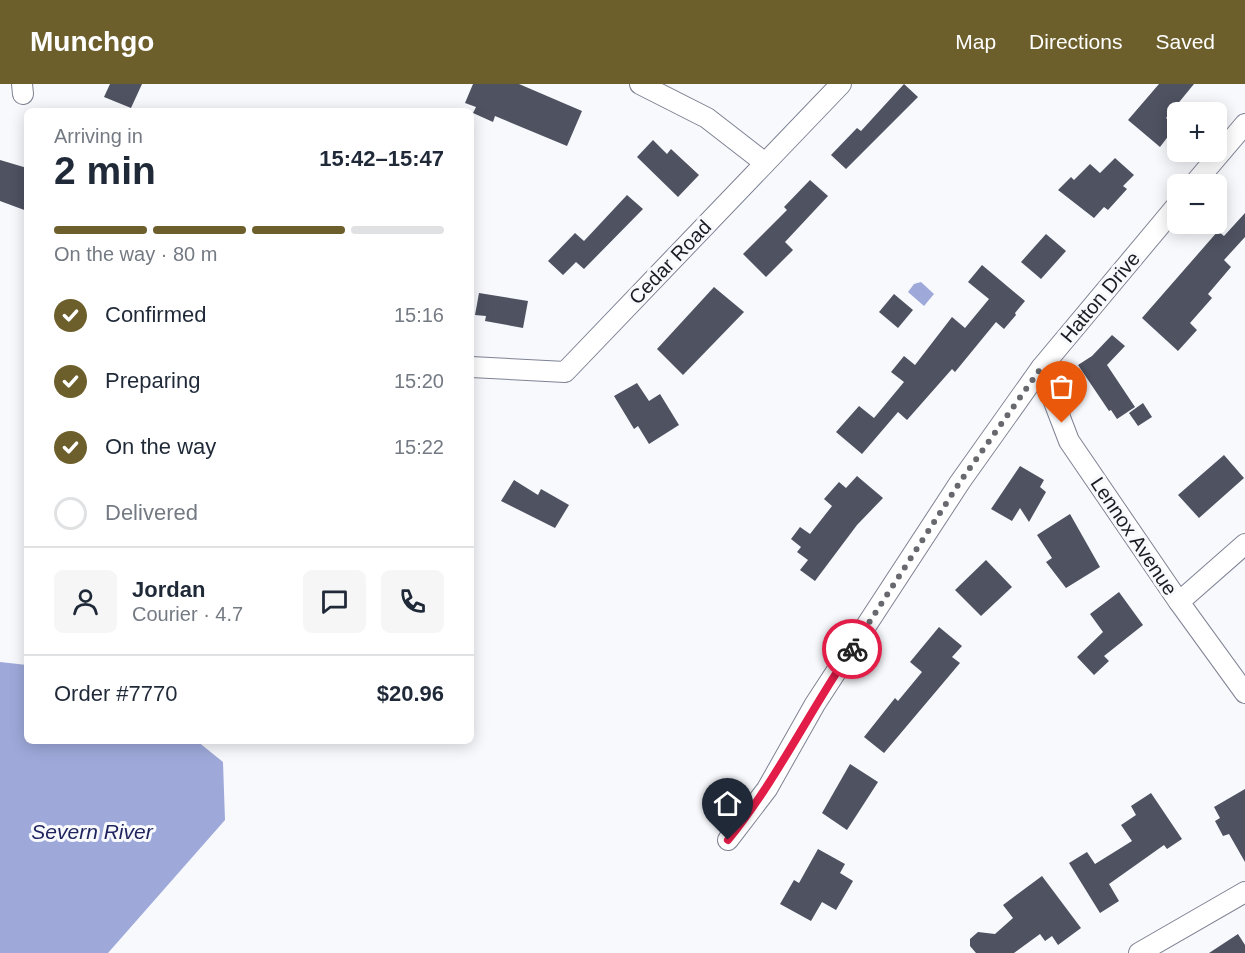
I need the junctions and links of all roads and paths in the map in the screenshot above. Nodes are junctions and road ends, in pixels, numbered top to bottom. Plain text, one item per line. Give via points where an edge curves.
1 (640, 84) edge
2 (841, 84) edge
3 (1245, 124) edge
4 (765, 163) junction
5 (1202, 174) edge
6 (1167, 217) edge
7 (474, 367) edge
8 (1041, 368) junction
9 (1245, 544) edge
10 (1179, 602) junction
11 (1245, 693) edge
12 (728, 840) dead end
13 (1245, 892) edge
14 (1140, 953) edge

1 - 4 street via 707,118
2 - 4 street, Cedar Road
3 - 5 street
4 - 7 street, Cedar Road via 565,372
6 - 8 street, Hatton Drive
8 - 10 street, Lennox Avenue via 1069,441
8 - 12 street, Hatton Drive via 960,482 815,704 767,789
9 - 10 street
10 - 11 street, Lennox Avenue
13 - 14 street

